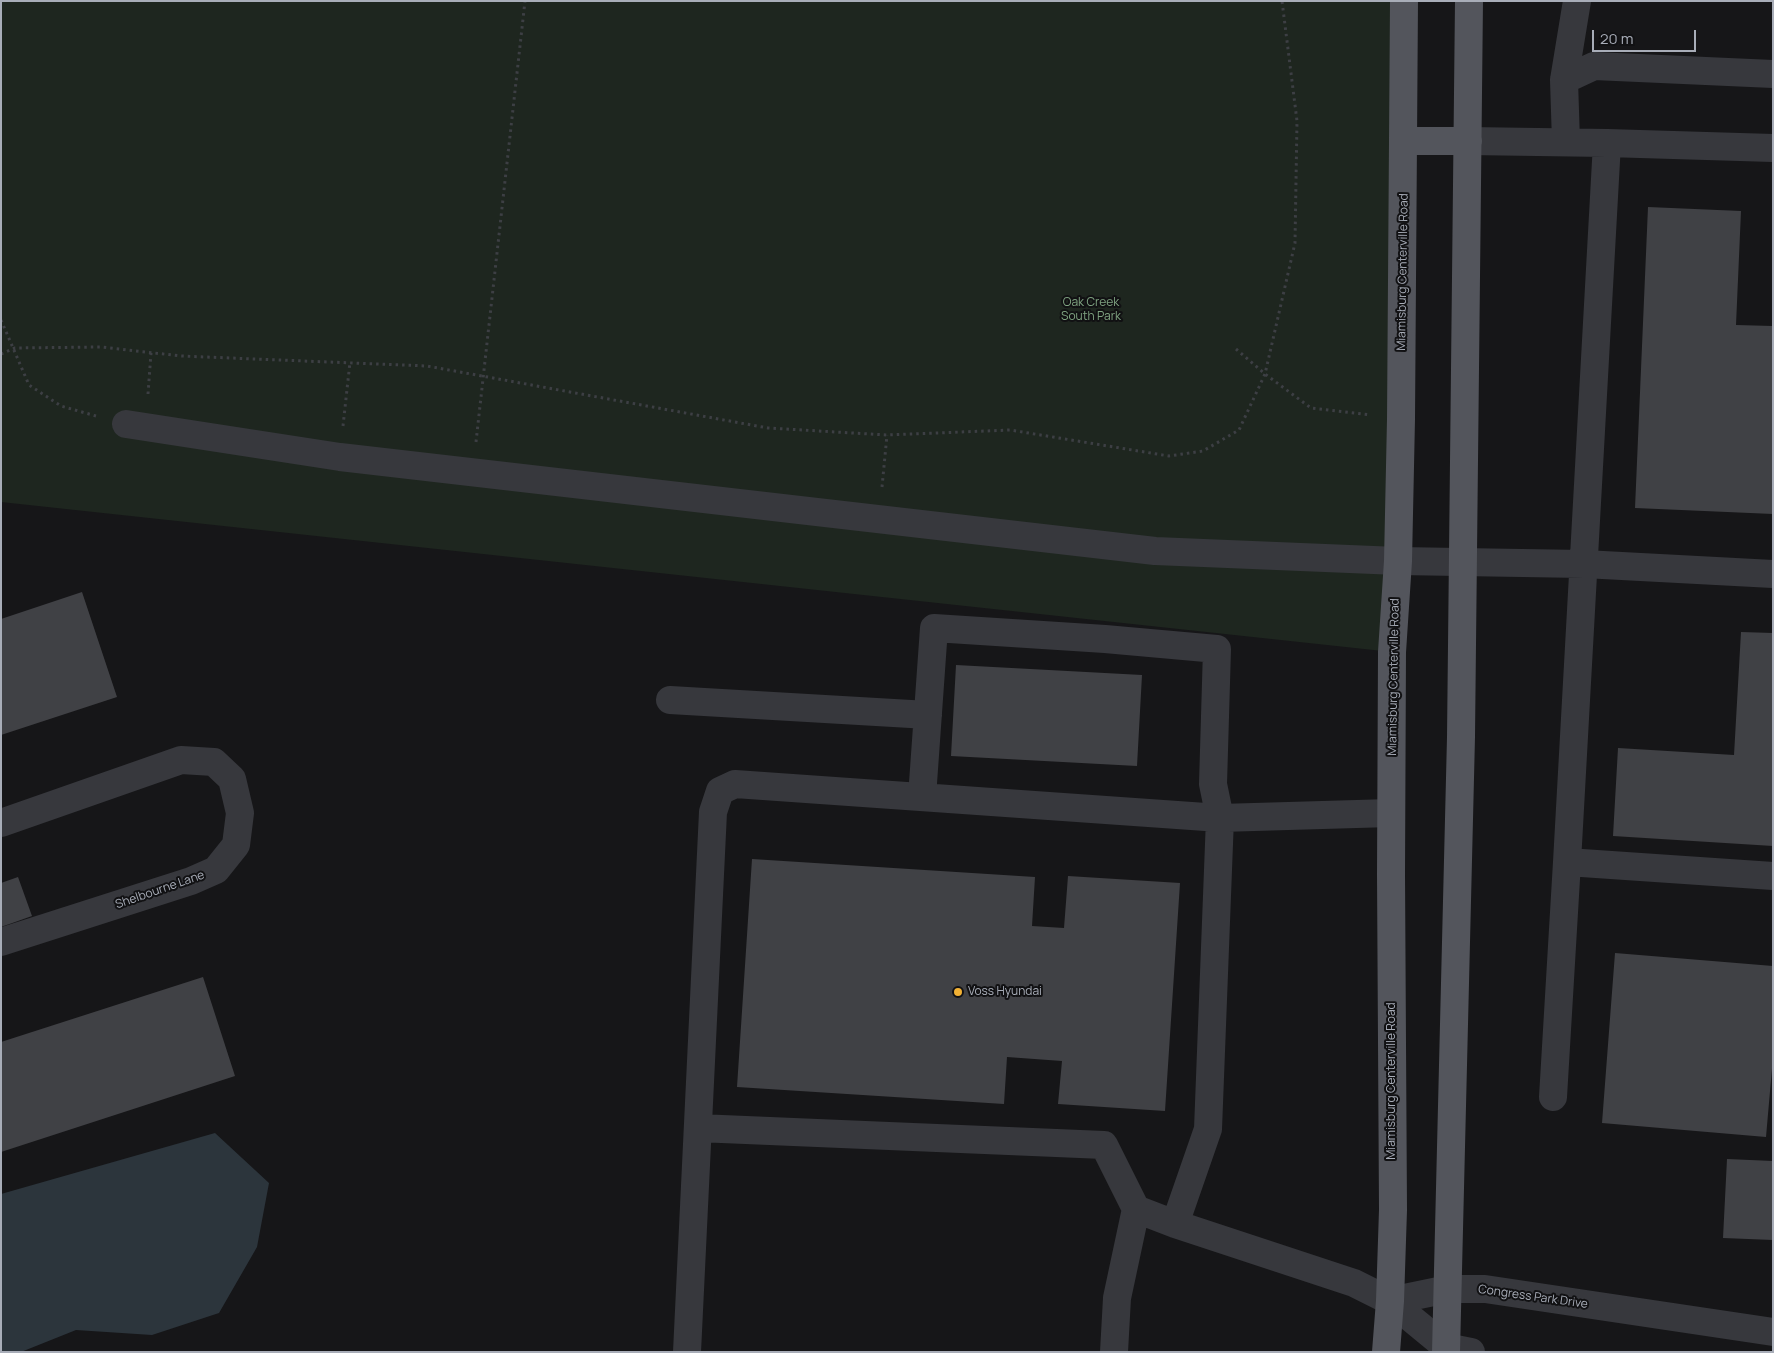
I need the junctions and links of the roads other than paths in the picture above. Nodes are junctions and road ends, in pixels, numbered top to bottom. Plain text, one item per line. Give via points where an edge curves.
1 (1404, 1) edge
2 (1469, 1) edge
3 (1577, 1) edge
4 (1773, 74) edge
5 (1564, 80) junction
6 (1404, 141) junction
7 (1468, 141) junction
8 (1566, 142) junction
9 (1607, 143) junction
10 (1773, 148) edge
11 (136, 426) road end
12 (1398, 561) junction
13 (1463, 562) junction
14 (1584, 564) junction
15 (1773, 574) edge
16 (670, 700) dead end
17 (928, 715) junction
18 (922, 797) junction
19 (1391, 813) junction
20 (1220, 818) junction
21 (1, 824) edge
22 (1567, 862) junction
23 (1773, 876) edge
24 (1, 942) edge
25 (1553, 1097) dead end
26 (698, 1128) junction
27 (1136, 1209) junction
28 (1175, 1224) junction
29 (1448, 1289) junction
30 (1390, 1301) junction
31 (1773, 1332) edge
32 (1454, 1350) edge
33 (687, 1352) edge
34 (1114, 1352) edge
35 (1386, 1352) edge

1 - 6 main road, Miamisburg Centerville Road
2 - 7 main road
3 - 5 street
4 - 5 street via 1594,66
5 - 8 street
6 - 7 main road
6 - 12 main road, Miamisburg Centerville Road
7 - 8 street
7 - 13 main road
8 - 9 street
9 - 10 street
9 - 14 street
11 - 12 street via 340,457 1154,551
12 - 13 street
12 - 19 main road, Miamisburg Centerville Road via 1392,652
13 - 14 street
13 - 29 main road via 1462,737
14 - 15 street
14 - 22 street
16 - 17 street
17 - 18 street
17 - 20 street via 934,628 1217,649 1212,784
18 - 20 street
18 - 26 street via 735,784 720,792 713,812
19 - 20 street
19 - 30 main road, Miamisburg Centerville Road via 1393,1210
20 - 28 street via 1208,1129
21 - 24 street, Shelbourne Lane via 181,760 214,762 232,779 240,813 236,845 216,870
22 - 23 street
22 - 25 street
26 - 27 street via 1104,1145
26 - 33 street
27 - 28 street
27 - 34 street via 1117,1298
28 - 30 street via 1354,1284
29 - 30 street, Congress Park Drive
29 - 31 street, Congress Park Drive via 1485,1290
29 - 32 main road
30 - 32 street
30 - 35 main road, Miamisburg Centerville Road

